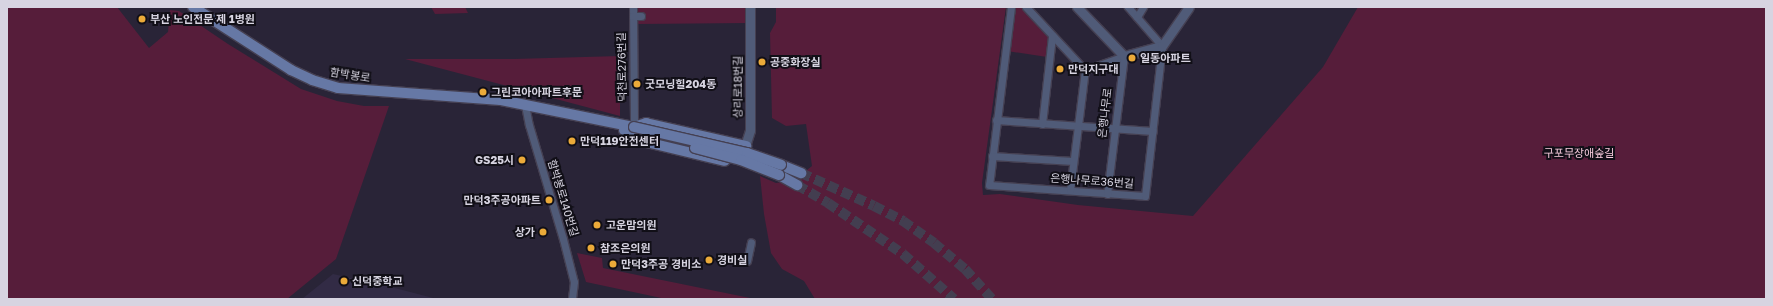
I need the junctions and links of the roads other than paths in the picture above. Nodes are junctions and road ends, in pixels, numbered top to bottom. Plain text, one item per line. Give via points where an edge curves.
1 (193, 7) edge
2 (632, 7) edge
3 (750, 7) edge
4 (1011, 7) edge
5 (1026, 7) edge
6 (1077, 7) edge
7 (1128, 7) edge
8 (1143, 7) edge
9 (1189, 7) edge
10 (633, 16) junction
11 (641, 16) dead end
12 (1137, 17) junction
13 (1052, 36) junction
14 (1162, 46) junction
15 (1124, 56) junction
16 (1085, 70) junction
17 (525, 105) junction
18 (996, 120) junction
19 (1042, 124) junction
20 (1078, 126) junction
21 (1115, 128) junction
22 (634, 129) junction
23 (1153, 131) junction
24 (746, 146) junction
25 (992, 156) junction
26 (1073, 161) junction
27 (738, 164) joint
28 (780, 170) junction
29 (801, 173) tunnel mouth
30 (797, 185) tunnel mouth
31 (1070, 190) junction
32 (1107, 194) junction
33 (751, 242) dead end
34 (747, 261) dead end
35 (572, 299) edge

1 - 17 main road, 함박봉로 via 292,70 312,80 338,88 467,97
2 - 10 street, 덕천로276번길
3 - 24 street, 상리로18번길 via 750,123
4 - 18 street, 은행나무로36번길
5 - 13 street
6 - 15 street
7 - 12 street
8 - 12 street
9 - 14 street
10 - 11 street
10 - 22 street, 덕천로276번길
12 - 14 street
13 - 16 street
13 - 19 street
14 - 15 street
14 - 23 street, 은행나무로36번길
15 - 16 street
15 - 21 street, 은행나무로
16 - 20 street
17 - 22 main road, 함박봉로
17 - 35 street, 함박봉로140번길 via 564,239 574,282
18 - 19 street
18 - 25 street, 은행나무로36번길
19 - 20 street
20 - 21 street
20 - 26 street
21 - 23 street
21 - 32 street, 은행나무로
22 - 24 main road via 646,123
22 - 27 main road via 642,141
22 - 28 main road, 함박봉로, bridge via 729,149
23 - 32 street, 은행나무로36번길 via 1145,196
24 - 27 street, 상리로18번길
25 - 26 street, 은행나무로36번길
25 - 31 street, 은행나무로36번길 via 989,185
26 - 31 street
28 - 29 main road
28 - 30 main road
31 - 32 street, 은행나무로36번길
33 - 34 street

